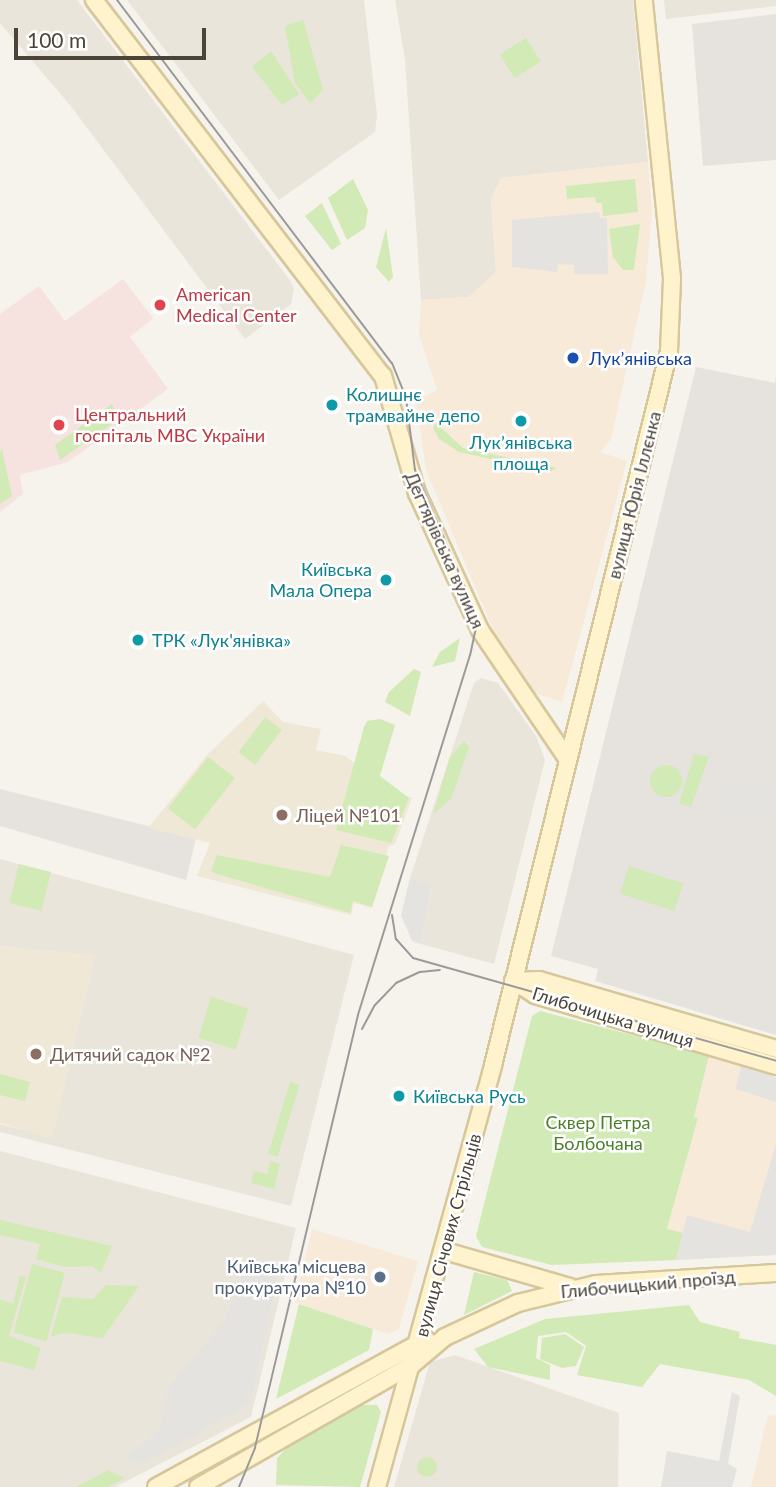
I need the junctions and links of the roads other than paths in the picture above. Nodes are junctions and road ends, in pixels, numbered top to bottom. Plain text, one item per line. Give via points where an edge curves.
1 (94, 0) edge
2 (643, 0) edge
3 (566, 757) junction
4 (513, 981) junction
5 (776, 1049) edge
6 (776, 1066) edge
7 (445, 1251) junction
8 (776, 1273) edge
9 (571, 1287) junction
10 (445, 1337) junction
11 (421, 1339) junction
12 (412, 1366) junction
13 (156, 1487) edge
14 (198, 1487) edge
15 (377, 1487) edge

1 - 3 main road, Дегтярівська вулиця via 383,376 417,493 480,630
2 - 3 main road, вулиця Юрія Іллєнка via 672,278 671,336
3 - 4 main road, вулиця Юрія Іллєнка
4 - 5 main road, Глибочицька вулиця via 539,980
4 - 6 main road, Глибочицька вулиця via 535,995
4 - 7 main road, вулиця Січових Стрільців
7 - 9 main road
7 - 11 main road, вулиця Січових Стрільців
8 - 9 main road, Глибочицький проїзд
9 - 10 main road, Глибочицький проїзд via 518,1303
10 - 11 main road
10 - 12 main road
11 - 12 main road, вулиця Січових Стрільців
11 - 13 main road
12 - 14 main road
12 - 15 main road, вулиця Січових Стрільців

